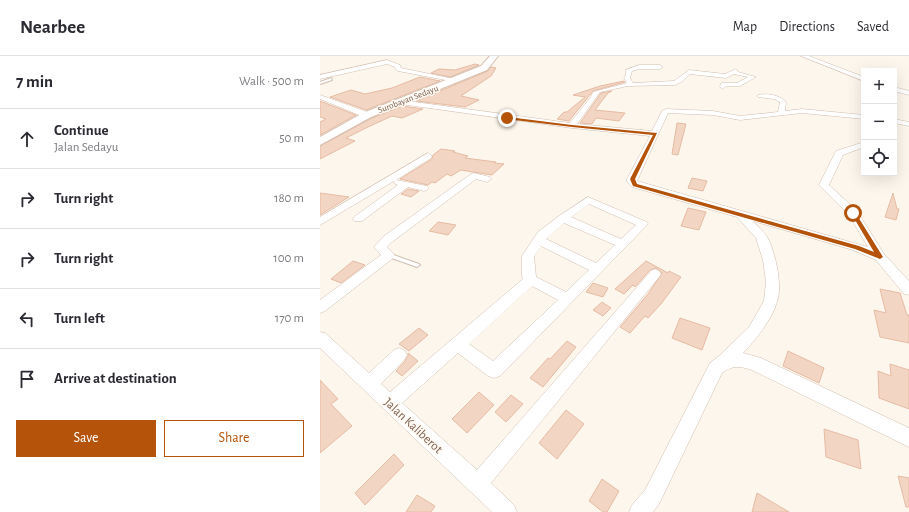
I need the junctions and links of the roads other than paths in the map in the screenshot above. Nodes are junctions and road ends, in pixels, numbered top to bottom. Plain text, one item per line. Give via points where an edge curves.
1 (494, 56) edge
2 (804, 56) edge
3 (375, 59) dead end
4 (387, 62) junction
5 (660, 65) dead end
6 (320, 77) edge
7 (861, 78) edge
8 (331, 80) dead end
9 (456, 80) junction
10 (724, 82) junction
11 (320, 83) edge
12 (630, 84) junction
13 (897, 90) edge
14 (907, 93) edge
15 (760, 96) dead end
16 (320, 97) edge
17 (897, 98) edge
18 (400, 102) junction
19 (781, 113) junction
20 (367, 115) junction
21 (861, 117) edge
22 (897, 122) edge
23 (909, 124) edge
24 (572, 126) junction
25 (655, 134) junction
26 (320, 142) edge
27 (861, 145) edge
28 (428, 156) dead end
29 (389, 179) junction
30 (487, 179) dead end
31 (406, 184) junction
32 (424, 188) dead end
33 (741, 215) junction
34 (563, 218) junction
35 (358, 219) dead end
36 (320, 222) edge
37 (540, 240) junction
38 (622, 244) junction
39 (388, 255) junction
40 (880, 257) junction
41 (417, 265) dead end
42 (597, 269) junction
43 (656, 274) dead end
44 (531, 280) junction
45 (909, 290) edge
46 (568, 299) junction
47 (320, 307) edge
48 (320, 338) edge
49 (457, 344) junction
50 (399, 355) dead end
51 (725, 361) junction
52 (370, 384) junction
53 (390, 403) junction
54 (909, 438) edge
55 (477, 485) junction
56 (507, 512) edge
57 (639, 512) edge

1 - 9 main road, Surobayan Sedayu via 484,68
2 - 7 street
3 - 4 street
4 - 6 street
4 - 9 street via 407,72
5 - 12 street via 629,70 627,78
8 - 11 lane
9 - 18 main road, Surobayan Sedayu
10 - 10 street via 734,72 753,77 738,85
10 - 12 street via 689,72 675,83
12 - 24 street via 598,91
13 - 14 street
14 - 17 street
15 - 19 street via 782,100
16 - 20 street
18 - 20 main road, Surobayan Sedayu
18 - 24 street
19 - 21 street via 808,112
19 - 25 street via 740,118 713,113 666,111
20 - 26 main road, Surobayan Sedayu
22 - 23 street
24 - 25 street
25 - 33 street via 632,179 635,185
27 - 40 street via 839,153 824,185 853,213
28 - 29 street
29 - 31 street
29 - 36 street
30 - 39 street via 474,176 388,239 380,247
31 - 32 street
31 - 35 street
33 - 40 street via 857,247
33 - 51 street via 761,237 769,260 771,301 754,331
34 - 37 street via 542,235
34 - 38 street
34 - 38 street via 588,200 644,224
37 - 42 street
37 - 44 street via 528,258 528,274
38 - 42 street
39 - 41 lane
39 - 47 street
40 - 45 street
42 - 46 street
43 - 55 street
44 - 46 street
44 - 49 street
46 - 49 street via 494,371
48 - 52 street, Jalan Kaliberot
49 - 53 street
50 - 52 street
51 - 54 street via 738,359 755,363
51 - 57 street via 716,368 652,497
52 - 53 street, Jalan Kaliberot
53 - 55 street, Jalan Kaliberot
55 - 56 street, Jalan Kaliberot

